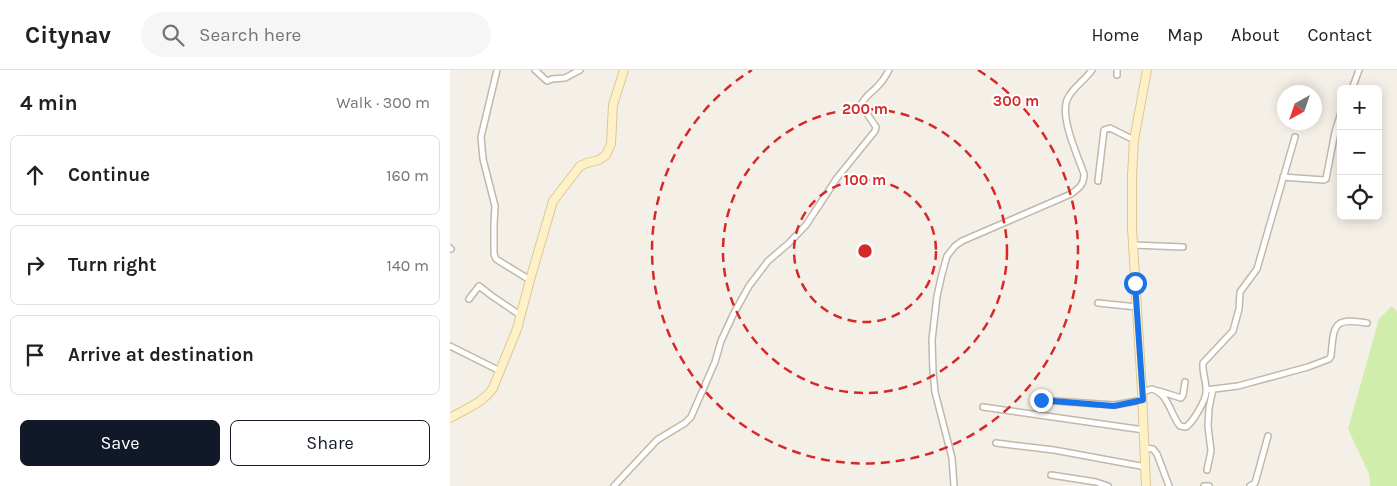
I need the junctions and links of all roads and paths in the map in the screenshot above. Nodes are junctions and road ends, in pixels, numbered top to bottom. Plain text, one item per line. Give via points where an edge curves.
1 (497, 70) edge
2 (535, 70) edge
3 (580, 70) edge
4 (624, 70) edge
5 (883, 70) edge
6 (889, 70) edge
7 (1092, 70) edge
8 (1147, 70) edge
9 (1359, 70) edge
10 (885, 78) junction
11 (1353, 85) edge
12 (1337, 126) edge
13 (1295, 136) dead end
14 (1134, 140) junction
15 (1283, 177) junction
16 (1098, 182) dead end
17 (1133, 245) junction
18 (1183, 247) dead end
19 (530, 280) junction
20 (469, 299) dead end
21 (1098, 303) dead end
22 (1137, 307) junction
23 (520, 314) junction
24 (1367, 323) dead end
25 (450, 346) edge
26 (500, 372) junction
27 (1185, 382) dead end
28 (1213, 388) junction
29 (1156, 390) junction
30 (1206, 390) junction
31 (1142, 396) junction
32 (1041, 400) dead end
33 (983, 407) dead end
34 (450, 418) edge
35 (1144, 430) junction
36 (1268, 436) dead end
37 (996, 442) dead end
38 (1145, 448) junction
39 (1146, 467) junction
40 (1207, 470) dead end
41 (1051, 475) dead end
42 (614, 486) edge
43 (954, 486) edge
44 (1108, 486) edge
45 (1146, 486) edge
46 (1169, 486) edge
47 (1204, 486) edge
48 (1209, 486) edge
49 (1250, 486) edge

1 - 19 street via 481,137 482,159 495,206 494,254 496,259
2 - 3 street via 547,81 565,78
4 - 19 main road via 613,105 611,144 606,155 599,160 580,166 553,201
5 - 10 street
6 - 10 street
7 - 43 street via 1069,95 1065,109 1067,126 1084,174 1082,186 1071,194 962,241 955,246 944,265 932,340 933,372 952,458
8 - 14 main road
9 - 11 street
10 - 42 street via 861,105 876,127 875,131 837,178 806,225 768,261 749,286 721,340 691,417 656,440
12 - 15 street via 1326,179
13 - 15 street
14 - 16 street via 1110,128 1104,130
14 - 17 main road
15 - 30 street via 1257,269 1240,292 1233,331 1203,363
17 - 18 street
17 - 22 main road
19 - 23 main road
20 - 23 street via 479,286
21 - 22 street
22 - 31 main road
23 - 26 main road
24 - 28 street via 1339,323 1333,334 1331,356 1326,361 1247,384
25 - 26 street
26 - 34 main road via 490,393
27 - 29 street via 1180,398
28 - 30 street
28 - 40 street via 1208,426 1211,451
29 - 30 street via 1166,399 1182,427 1194,418
29 - 31 street
31 - 32 street via 1114,406
31 - 35 main road
33 - 35 street
35 - 38 main road
36 - 49 street via 1255,483
37 - 39 street
38 - 39 main road
38 - 46 street via 1153,449 1157,454
39 - 45 main road
41 - 44 street
47 - 48 street

